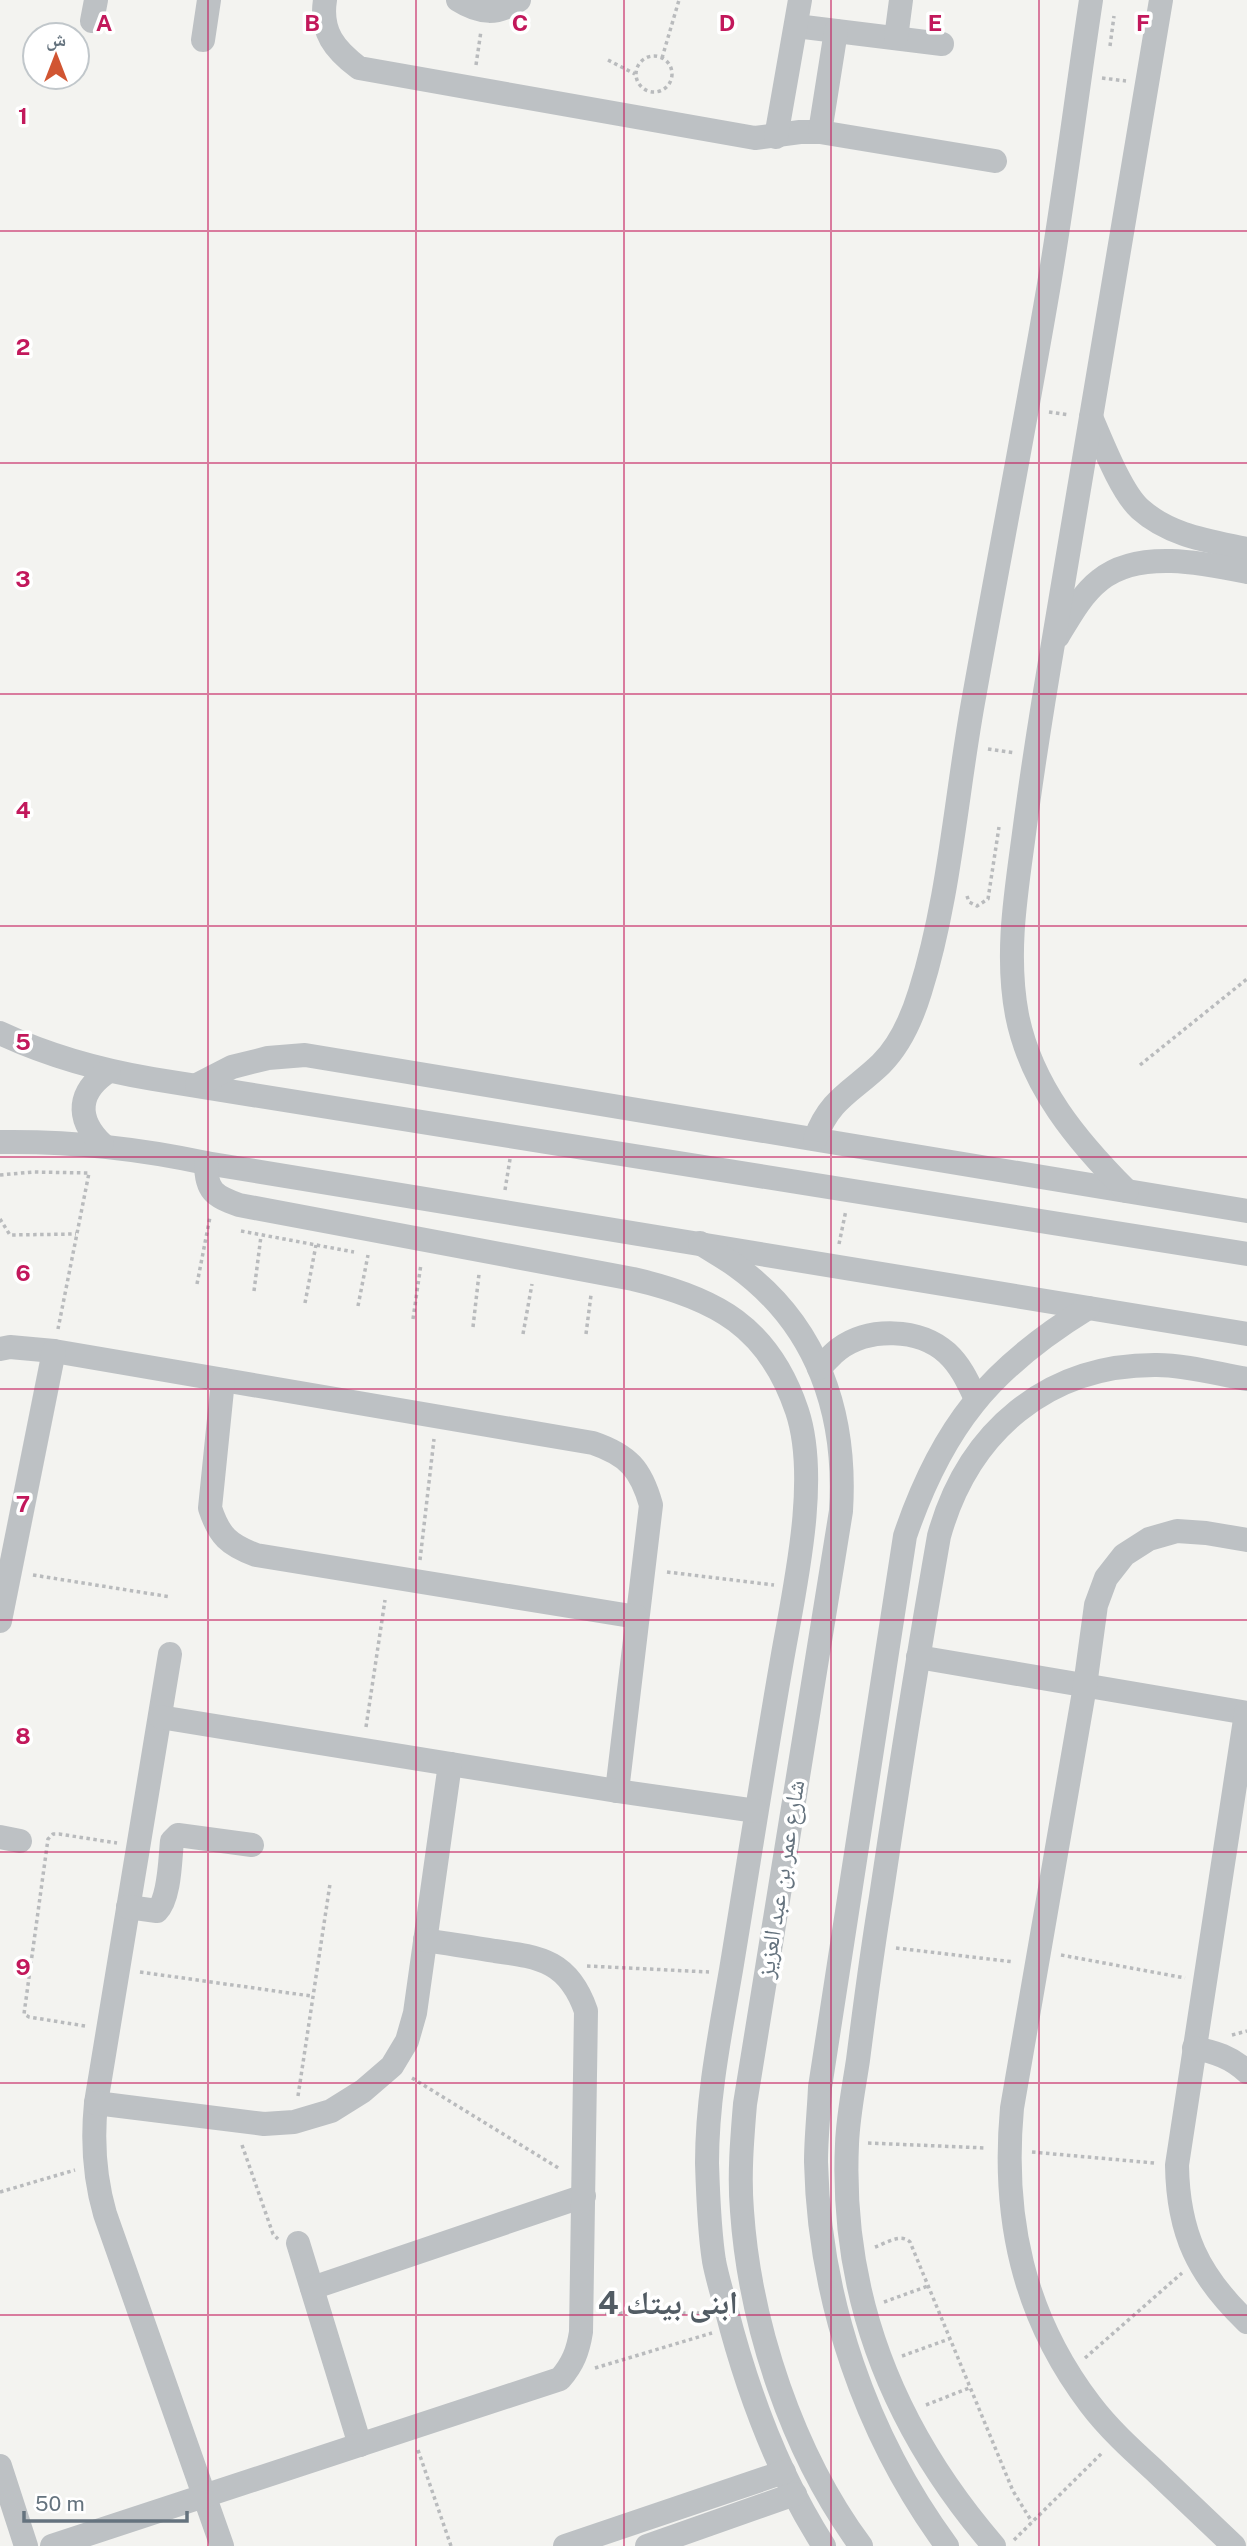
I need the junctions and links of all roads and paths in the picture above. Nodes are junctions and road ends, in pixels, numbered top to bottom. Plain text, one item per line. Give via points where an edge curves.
1 (209, 0) edge
2 (326, 0) edge
3 (458, 0) edge
4 (519, 0) edge
5 (800, 0) edge
6 (901, 0) edge
7 (1091, 0) edge
8 (1161, 0) edge
9 (677, 1) edge
10 (484, 12) junction
11 (796, 26) junction
12 (836, 31) junction
13 (896, 38) junction
14 (203, 40) dead end
15 (942, 44) dead end
16 (662, 58) junction
17 (608, 60) dead end
18 (635, 74) junction
19 (1079, 74) junction
20 (1146, 84) junction
21 (473, 88) junction
22 (820, 132) junction
23 (776, 136) junction
24 (995, 161) dead end
25 (1026, 409) junction
26 (1091, 417) junction
27 (1247, 549) edge
28 (1247, 572) edge
29 (1052, 645) junction
30 (965, 746) junction
31 (1034, 757) junction
32 (1247, 979) edge
33 (0, 1033) edge
34 (1140, 1065) dead end
35 (109, 1071) junction
36 (197, 1085) junction
37 (514, 1136) junction
38 (815, 1139) junction
39 (0, 1142) edge
40 (102, 1144) junction
41 (206, 1163) junction
42 (0, 1175) edge
43 (849, 1191) junction
44 (1127, 1191) junction
45 (216, 1195) junction
46 (501, 1210) junction
47 (1247, 1212) edge
48 (0, 1219) edge
49 (76, 1234) junction
50 (261, 1236) dead end
51 (700, 1243) junction
52 (316, 1245) dead end
53 (1247, 1254) edge
54 (368, 1255) dead end
55 (421, 1264) dead end
56 (835, 1267) junction
57 (479, 1275) dead end
58 (197, 1284) dead end
59 (532, 1284) dead end
60 (254, 1291) dead end
61 (591, 1295) dead end
62 (305, 1303) dead end
63 (358, 1306) dead end
64 (1088, 1308) junction
65 (414, 1319) dead end
66 (473, 1327) dead end
67 (523, 1334) dead end
68 (586, 1334) dead end
69 (1247, 1334) edge
70 (0, 1349) edge
71 (54, 1351) junction
72 (819, 1368) junction
73 (1247, 1379) edge
74 (223, 1380) junction
75 (976, 1399) junction
76 (436, 1416) junction
77 (1247, 1540) edge
78 (644, 1569) junction
79 (10, 1571) junction
80 (389, 1577) junction
81 (418, 1581) junction
82 (794, 1594) junction
83 (171, 1597) dead end
84 (825, 1605) junction
85 (638, 1617) junction
86 (0, 1621) edge
87 (170, 1654) dead end
88 (918, 1657) junction
89 (1085, 1686) junction
90 (1246, 1713) edge
91 (160, 1717) junction
92 (362, 1749) junction
93 (450, 1764) junction
94 (617, 1791) junction
95 (756, 1811) junction
96 (252, 1845) dead end
97 (858, 1845) junction
98 (138, 1846) junction
99 (888, 1850) junction
100 (330, 1884) dead end
101 (128, 1907) junction
102 (425, 1940) junction
103 (873, 1945) junction
104 (1037, 1958) junction
105 (554, 1964) junction
106 (118, 1969) junction
107 (730, 1973) junction
108 (1203, 1982) junction
109 (312, 1996) junction
110 (108, 2030) junction
111 (1194, 2048) junction
112 (715, 2060) junction
113 (751, 2064) junction
114 (392, 2066) junction
115 (1247, 2072) edge
116 (96, 2104) junction
117 (234, 2120) junction
118 (294, 2122) junction
119 (93, 2165) junction
120 (0, 2192) edge
121 (584, 2196) junction
122 (298, 2243) joint
123 (853, 2254) junction
124 (1197, 2260) junction
125 (928, 2286) junction
126 (312, 2288) junction
127 (757, 2307) junction
128 (864, 2310) junction
129 (582, 2312) junction
130 (729, 2320) junction
131 (1247, 2322) edge
132 (949, 2339) junction
133 (881, 2363) junction
134 (1068, 2372) junction
135 (560, 2379) junction
136 (970, 2388) junction
137 (903, 2415) junction
138 (410, 2428) junction
139 (1118, 2436) junction
140 (360, 2445) junction
141 (0, 2466) edge
142 (784, 2472) junction
143 (794, 2494) junction
144 (204, 2496) junction
145 (1032, 2522) junction
146 (26, 2546) edge
147 (52, 2546) edge
148 (222, 2546) edge
149 (451, 2546) edge
150 (565, 2546) edge
151 (647, 2546) edge
152 (824, 2546) edge
153 (861, 2546) edge
154 (947, 2546) edge
155 (994, 2546) edge
156 (1007, 2546) edge
157 (1234, 2546) edge

1 - 14 street
2 - 21 street via 323,12 328,35 340,54 359,68
3 - 10 street
4 - 10 street
5 - 11 street
6 - 13 street
7 - 19 street
8 - 20 street
9 - 16 path
10 - 21 path
11 - 12 street
11 - 23 street
12 - 13 street
12 - 22 street
13 - 15 street
16 - 18 path via 641,61
16 - 18 path via 673,75 660,92 646,91
17 - 18 path
19 - 20 path
19 - 25 street
20 - 26 street
21 - 23 street via 755,138
22 - 23 street
22 - 24 street
25 - 26 path
25 - 30 street
26 - 27 street via 1139,508 1194,538
26 - 29 street
28 - 29 street via 1199,562 1128,566 1101,579 1076,606
29 - 31 street
30 - 31 path
30 - 38 street via 942,900 911,1018 881,1064 833,1104
31 - 44 street via 1015,902 1012,948 1017,1016 1035,1070 1063,1120
32 - 34 path
33 - 35 street via 32,1049
35 - 36 street
35 - 40 street via 96,1079 83,1106 91,1134
36 - 37 street
36 - 38 street via 232,1067 304,1055
37 - 43 street
37 - 46 path
38 - 44 street
39 - 40 street
40 - 41 street
41 - 45 street via 209,1188
41 - 46 street
42 - 49 path via 89,1173
43 - 53 street
43 - 56 path
44 - 47 street
45 - 58 path
45 - 82 street via 252,1208 659,1285 700,1298 732,1318 756,1338 777,1368 797,1412 803,1439 805,1507
46 - 51 street
48 - 49 path via 10,1235
49 - 71 path
50 - 60 path
51 - 56 street
51 - 72 street, شارع عمر بن عبد العزيز via 737,1266 770,1296 798,1330
52 - 62 path
54 - 63 path
55 - 65 path
56 - 64 street
57 - 66 path
59 - 67 path
61 - 68 path
64 - 69 street
64 - 75 street via 1015,1359
70 - 71 street
71 - 74 street
71 - 79 street
72 - 75 street via 840,1348 865,1336 893,1333 922,1338 946,1352 965,1374
72 - 84 street, شارع عمر بن عبد العزيز via 838,1426 843,1474
73 - 88 street via 1159,1365 1115,1367 1072,1379 1033,1399 1003,1422 978,1451 947,1509
74 - 76 street
74 - 80 street via 210,1508 225,1539 256,1555
75 - 97 street via 936,1458 905,1536
76 - 78 street via 614,1450 632,1464 645,1483 651,1505
76 - 81 path
77 - 89 street via 1177,1531 1149,1539 1124,1555 1106,1578 1096,1605
78 - 82 path
78 - 85 street
79 - 83 path
79 - 86 street
80 - 81 street
80 - 92 path
81 - 85 street
82 - 84 street
82 - 95 street
84 - 113 street, شارع عمر بن عبد العزيز
85 - 94 street
87 - 91 street
88 - 89 street
88 - 99 street
89 - 90 street
89 - 104 street
90 - 108 street
91 - 92 street
91 - 98 street
92 - 93 street
93 - 94 street
93 - 102 street
94 - 95 street
95 - 107 street
96 - 101 street via 178,1836 172,1840 161,1907 157,1911
97 - 99 street
97 - 154 street via 820,2087 817,2162 822,2236 836,2310 858,2382 888,2450
98 - 101 street
98 - 110 path via 59,1834 48,1839 24,2014
99 - 103 street
100 - 109 path
101 - 106 street
102 - 105 street via 536,1956
102 - 114 street via 415,2013 407,2041
103 - 104 path
103 - 123 street via 847,2142
104 - 108 path
104 - 134 street via 1010,2136 1012,2222 1037,2312
105 - 107 path
105 - 121 street via 580,1992 586,2011
106 - 109 path
106 - 110 street
107 - 112 street
108 - 111 street
109 - 118 path
110 - 116 street
111 - 115 street via 1229,2058
111 - 124 street via 1177,2165 1181,2216
112 - 113 street
112 - 130 street via 709,2211 714,2262
113 - 127 street, شارع عمر بن عبد العزيز via 741,2162 742,2212
114 - 118 street via 331,2111
114 - 121 path via 550,2161
116 - 117 street
116 - 119 street
117 - 118 street
117 - 122 path via 273,2234 284,2243
119 - 120 path
119 - 144 street via 105,2214
121 - 126 street
121 - 129 street
122 - 126 street
123 - 125 path via 906,2238
123 - 128 street
124 - 131 street via 1224,2301
124 - 134 path
125 - 128 path
125 - 132 path
126 - 140 street
127 - 130 street
127 - 153 street, شارع عمر بن عبد العزيز via 789,2416 810,2462
128 - 133 street
129 - 130 path
129 - 135 street via 579,2349
130 - 135 path
130 - 142 street via 754,2400
132 - 133 path
132 - 136 path
133 - 137 street
134 - 139 street
135 - 138 street
136 - 137 path
136 - 145 path via 1013,2491
137 - 155 street via 931,2464
138 - 140 street
138 - 149 path
139 - 145 path
139 - 157 street
140 - 144 street
141 - 146 street
142 - 143 street
142 - 150 street
143 - 151 street
143 - 152 street
144 - 147 street
144 - 148 street
145 - 156 path

